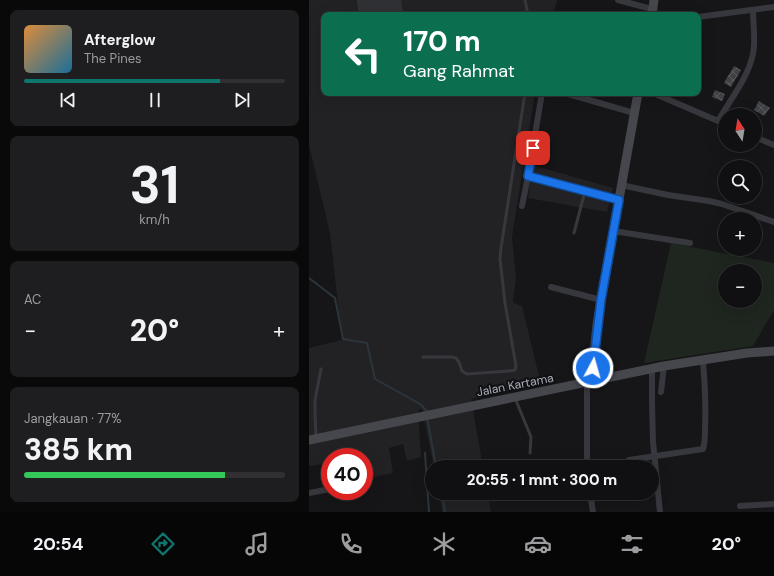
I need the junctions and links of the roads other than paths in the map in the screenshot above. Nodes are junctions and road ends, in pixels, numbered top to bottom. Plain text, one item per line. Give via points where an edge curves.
1 (525, 0) edge
2 (618, 0) edge
3 (774, 7) edge
4 (653, 8) edge
5 (753, 10) junction
6 (527, 12) edge
7 (701, 17) edge
8 (525, 96) edge
9 (541, 96) edge
10 (575, 96) edge
11 (637, 96) edge
12 (660, 96) edge
13 (726, 108) edge
14 (634, 113) junction
15 (718, 121) edge
16 (762, 140) edge
17 (774, 145) edge
18 (528, 176) junction
19 (621, 185) junction
20 (585, 191) junction
21 (619, 200) junction
22 (522, 206) dead end
23 (774, 222) edge
24 (613, 231) junction
25 (574, 233) dead end
26 (690, 244) dead end
27 (551, 287) dead end
28 (601, 300) junction
29 (774, 351) edge
30 (423, 357) dead end
31 (703, 361) junction
32 (665, 366) junction
33 (321, 369) dead end
34 (652, 369) junction
35 (589, 382) junction
36 (661, 392) dead end
37 (515, 397) junction
38 (313, 439) edge
39 (530, 453) dead end
40 (655, 456) junction
41 (587, 460) edge
42 (629, 460) dead end
43 (321, 491) edge
44 (309, 493) edge
45 (591, 500) edge
46 (774, 504) edge
47 (740, 506) dead end
48 (593, 512) edge
49 (660, 512) edge

1 - 6 lane
2 - 4 street
3 - 5 street
5 - 7 street
5 - 13 street via 753,54 747,72
8 - 30 lane via 500,259 515,370 467,374 462,371 456,358
9 - 18 street
10 - 14 street
11 - 14 main road
12 - 15 street
14 - 19 main road
16 - 17 street
18 - 20 lane
18 - 22 street
19 - 21 main road
19 - 23 street via 722,204
20 - 21 lane
20 - 25 lane
21 - 24 main road
24 - 26 street
24 - 28 main road
27 - 28 street
28 - 35 main road
29 - 31 main road, Jalan Kartama
31 - 32 main road, Jalan Kartama
31 - 40 street via 704,447 701,450
32 - 34 main road, Jalan Kartama
32 - 36 street
33 - 38 lane via 315,400
34 - 35 main road, Jalan Kartama
34 - 40 street
35 - 37 main road, Jalan Kartama
35 - 41 street
37 - 38 main road, Jalan Kartama
37 - 39 lane via 531,437
40 - 42 street
40 - 49 street
43 - 44 street
45 - 48 street
46 - 47 street

